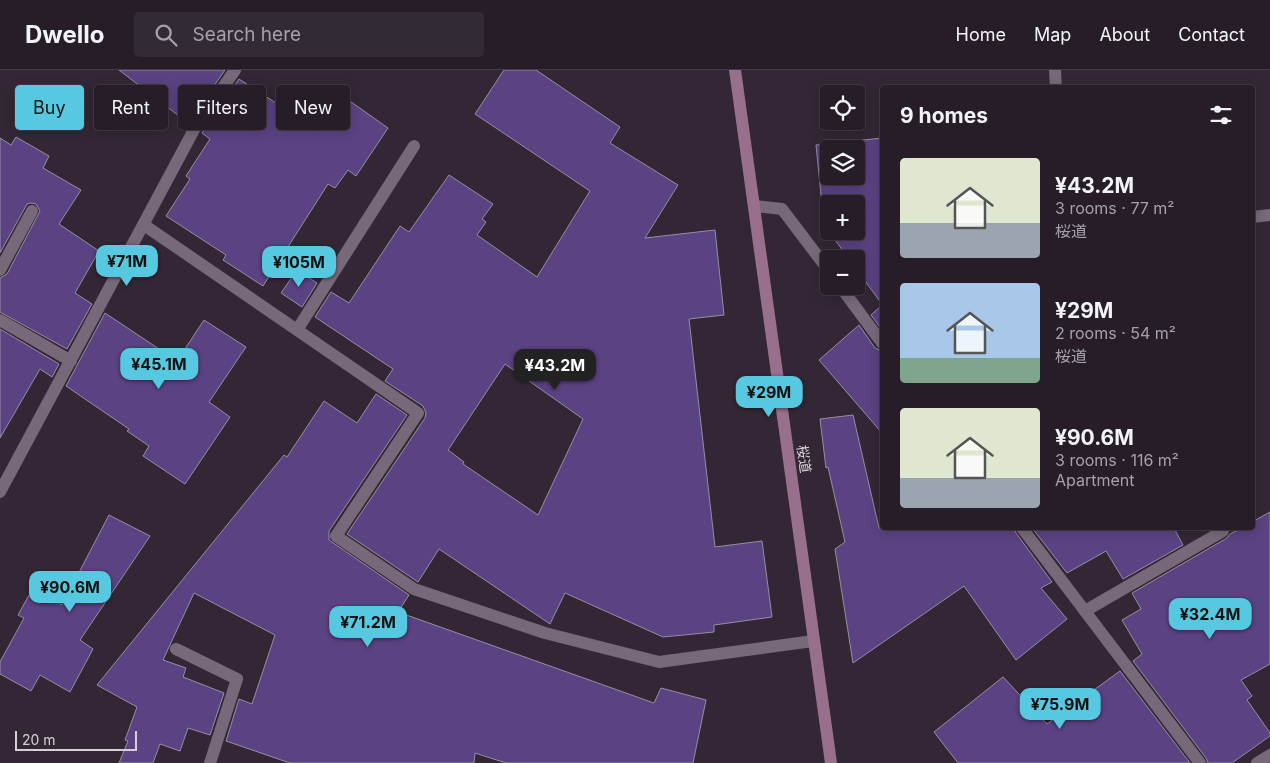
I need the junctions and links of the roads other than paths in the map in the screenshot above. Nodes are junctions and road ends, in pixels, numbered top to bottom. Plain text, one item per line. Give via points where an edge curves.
1 (234, 70) edge
2 (735, 70) edge
3 (1055, 70) edge
4 (1056, 85) edge
5 (414, 146) dead end
6 (755, 206) junction
7 (32, 211) dead end
8 (1270, 215) edge
9 (1255, 216) edge
10 (144, 225) junction
11 (820, 259) edge
12 (0, 270) edge
13 (847, 295) edge
14 (0, 320) edge
15 (297, 330) junction
16 (880, 340) edge
17 (71, 361) junction
18 (0, 492) edge
19 (1024, 530) edge
20 (1223, 531) dead end
21 (1085, 612) junction
22 (813, 641) junction
23 (176, 649) dead end
24 (1270, 755) edge
25 (210, 763) edge
26 (831, 763) edge
27 (1200, 763) edge
28 (1257, 763) edge

1 - 10 street via 196,126
2 - 6 street, 桜道
3 - 4 street
5 - 15 street
6 - 11 street via 782,209
6 - 22 street, 桜道
7 - 12 street
8 - 9 street
10 - 15 street
10 - 17 street
13 - 16 street
14 - 17 street
15 - 22 street via 418,412 336,536 414,589 545,634 659,662
17 - 18 street
19 - 21 street
20 - 21 street
21 - 27 street
22 - 26 street, 桜道
23 - 25 street via 238,679
24 - 28 street

